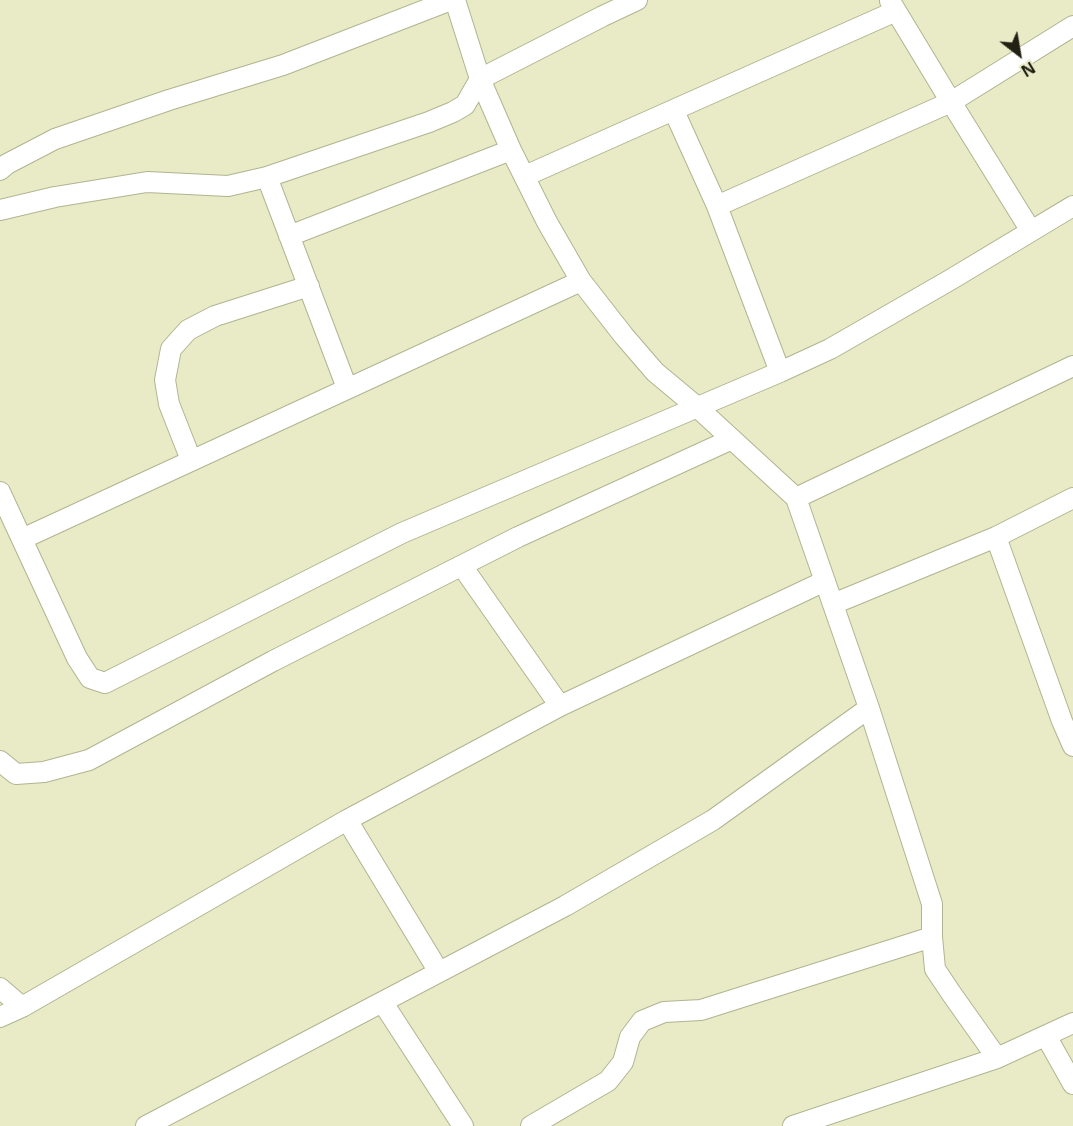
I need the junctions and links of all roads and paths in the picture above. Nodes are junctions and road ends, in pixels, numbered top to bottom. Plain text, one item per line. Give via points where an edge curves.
1 (453, 0) edge
2 (637, 0) edge
3 (893, 6) edge
4 (1073, 26) edge
5 (480, 79) junction
6 (951, 102) junction
7 (674, 111) junction
8 (511, 150) junction
9 (0, 170) edge
10 (525, 176) junction
11 (267, 177) junction
12 (717, 206) junction
13 (1073, 206) edge
14 (0, 210) edge
15 (1031, 231) junction
16 (290, 236) junction
17 (581, 281) junction
18 (309, 286) junction
19 (1073, 366) edge
20 (780, 372) junction
21 (347, 388) junction
22 (697, 407) junction
23 (732, 439) junction
24 (192, 460) junction
25 (0, 492) edge
26 (796, 498) junction
27 (1073, 498) edge
28 (5, 516) edge
29 (996, 537) junction
30 (22, 539) junction
31 (462, 566) junction
32 (825, 580) junction
33 (833, 604) junction
34 (560, 706) junction
35 (869, 708) junction
36 (1073, 746) edge
37 (0, 761) edge
38 (347, 820) junction
39 (932, 937) junction
40 (439, 972) junction
41 (0, 988) edge
42 (383, 1003) junction
43 (22, 1007) junction
44 (0, 1017) edge
45 (1073, 1023) edge
46 (1046, 1035) junction
47 (997, 1059) junction
48 (1073, 1084) edge
49 (146, 1126) edge
50 (463, 1126) edge
51 (531, 1126) edge
52 (793, 1126) edge

1 - 5 street
1 - 9 street via 283,65 54,140
2 - 5 street
3 - 6 street
3 - 7 street
4 - 6 street
5 - 8 street
5 - 11 street via 465,105 453,112
6 - 12 street
6 - 15 street
7 - 10 street
7 - 12 street
8 - 10 street
8 - 16 street
10 - 17 street
11 - 14 street via 228,186 147,182
11 - 16 street
12 - 20 street
13 - 15 street
15 - 20 street via 830,349
16 - 18 street
17 - 21 street
17 - 22 street via 655,372
18 - 21 street
18 - 24 street via 215,316 188,330 171,349 165,380 169,404
19 - 26 street
20 - 22 street
21 - 24 street
22 - 23 street
22 - 30 street via 402,533 105,683 90,678 77,658
23 - 26 street
23 - 31 street
24 - 30 street
25 - 28 street
26 - 32 street
27 - 29 street
28 - 30 street
29 - 33 street
29 - 36 street
31 - 34 street
31 - 37 street via 89,760 44,772 16,774
32 - 33 street
32 - 34 street
33 - 35 street
34 - 38 street
35 - 39 street via 932,904
35 - 40 street via 713,820 565,906
38 - 40 street
38 - 43 street
39 - 47 street via 935,969
39 - 51 street via 700,1010 664,1012 642,1021 630,1037 623,1062 608,1081
40 - 42 street
41 - 43 street
42 - 49 street
42 - 50 street
43 - 44 street
45 - 46 street
46 - 47 street
46 - 48 street
47 - 52 street

